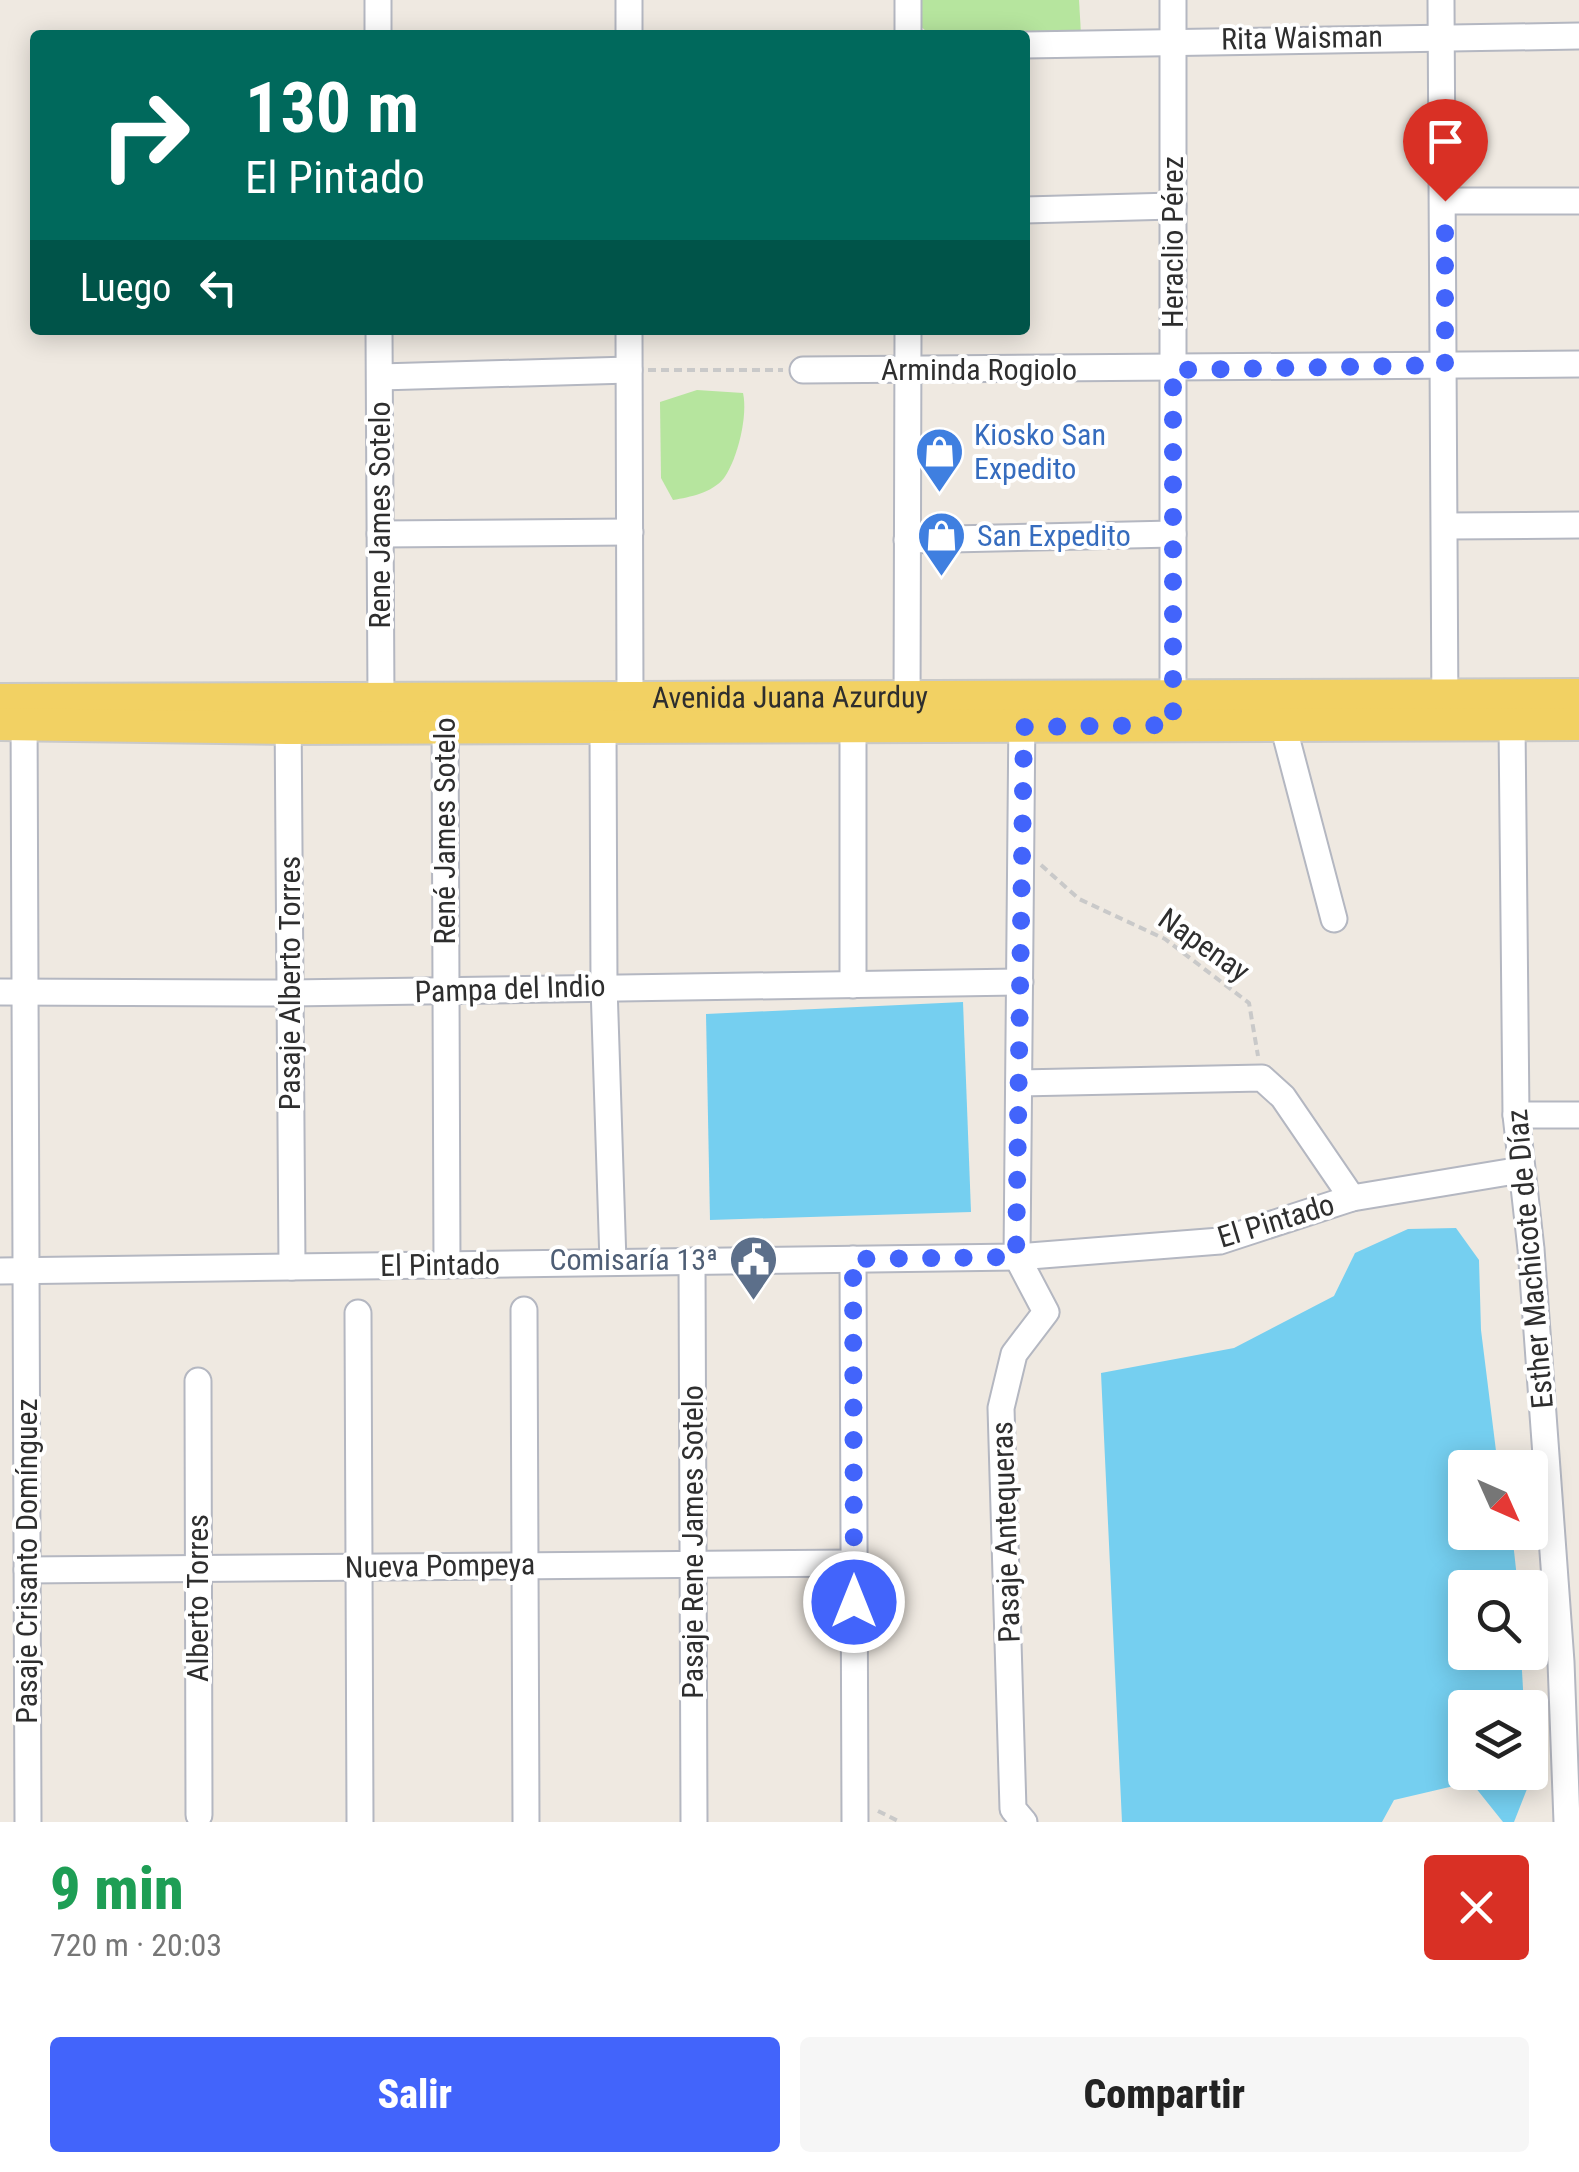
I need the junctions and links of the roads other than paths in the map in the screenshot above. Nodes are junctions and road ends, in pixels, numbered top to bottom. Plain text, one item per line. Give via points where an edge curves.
1 (378, 0) edge
2 (629, 0) edge
3 (908, 0) edge
4 (1173, 0) edge
5 (1442, 0) edge
6 (378, 30) edge
7 (629, 30) edge
8 (908, 30) edge
9 (1441, 35) junction
10 (1579, 36) edge
11 (1173, 40) junction
12 (1030, 46) edge
13 (1445, 201) junction
14 (1579, 201) edge
15 (1173, 206) junction
16 (1030, 210) edge
17 (380, 335) edge
18 (630, 335) edge
19 (908, 335) edge
20 (1579, 364) edge
21 (1445, 365) junction
22 (908, 369) junction
23 (630, 370) junction
24 (803, 370) road end
25 (1173, 370) junction
26 (380, 377) junction
27 (1579, 525) edge
28 (1446, 526) junction
29 (630, 532) junction
30 (380, 534) junction
31 (1172, 534) junction
32 (907, 540) junction
33 (1579, 695) edge
34 (630, 697) junction
35 (381, 700) junction
36 (1173, 709) junction
37 (1444, 710) junction
38 (1283, 711) junction
39 (1506, 711) junction
40 (853, 712) junction
41 (907, 712) junction
42 (1022, 712) junction
43 (12, 713) edge
44 (445, 713) junction
45 (288, 714) junction
46 (1579, 724) edge
47 (603, 728) junction
48 (1334, 920) dead end
49 (1020, 982) junction
50 (853, 985) junction
51 (604, 986) junction
52 (12, 992) edge
53 (446, 992) junction
54 (290, 994) junction
55 (1019, 1082) junction
56 (1516, 1115) junction
57 (1579, 1115) edge
58 (1521, 1170) junction
59 (1352, 1198) junction
60 (1016, 1257) junction
61 (853, 1259) junction
62 (692, 1261) junction
63 (613, 1262) junction
64 (447, 1264) junction
65 (292, 1267) junction
66 (13, 1271) edge
67 (524, 1310) dead end
68 (358, 1313) dead end
69 (198, 1381) dead end
70 (854, 1562) junction
71 (693, 1564) junction
72 (525, 1566) junction
73 (359, 1567) junction
74 (198, 1568) junction
75 (27, 1570) junction
76 (199, 1815) dead end
77 (28, 1822) edge
78 (360, 1822) edge
79 (526, 1822) edge
80 (694, 1822) edge
81 (855, 1822) edge
82 (1024, 1822) edge
83 (1567, 1822) edge

1 - 6 street
2 - 7 street
3 - 8 street
4 - 11 street, Heraclio Pérez
5 - 9 street
9 - 10 street, Rita Waisman
9 - 11 street, Rita Waisman
9 - 13 street
11 - 12 street, Rita Waisman
11 - 15 street, Heraclio Pérez
13 - 14 street
13 - 21 street
15 - 16 street
15 - 25 street, Heraclio Pérez
17 - 26 street, Rene James Sotelo
18 - 23 street
19 - 22 street
20 - 21 street, Arminda Rogiolo
21 - 25 street, Arminda Rogiolo
21 - 28 street
22 - 24 street, Arminda Rogiolo
22 - 25 street, Arminda Rogiolo
22 - 32 street
23 - 26 street
23 - 29 street
25 - 31 street, Heraclio Pérez
26 - 30 street, Rene James Sotelo
27 - 28 street
28 - 37 street
29 - 30 street
29 - 34 street
30 - 35 street, Rene James Sotelo
31 - 32 street
31 - 36 street, Heraclio Pérez
32 - 41 street
33 - 39 main road, Avenida Juana Azurduy
34 - 40 main road, Avenida Juana Azurduy
34 - 44 main road, Avenida Juana Azurduy
34 - 47 street
35 - 44 main road, Avenida Juana Azurduy
35 - 45 main road, Avenida Juana Azurduy
36 - 38 main road, Avenida Juana Azurduy
36 - 42 main road, Avenida Juana Azurduy
37 - 38 main road, Avenida Juana Azurduy
37 - 39 main road, Avenida Juana Azurduy
38 - 48 street
39 - 46 main road, Avenida Juana Azurduy
39 - 56 street, Esther Machicote de Díaz
40 - 41 main road, Avenida Juana Azurduy
40 - 47 main road, Avenida Juana Azurduy
40 - 50 street
41 - 42 main road, Avenida Juana Azurduy
42 - 49 street
43 - 45 main road, Avenida Juana Azurduy
43 - 52 street, Pasaje Crisanto Domínguez
44 - 45 main road, Avenida Juana Azurduy
44 - 47 main road, Avenida Juana Azurduy
44 - 53 street, René James Sotelo
45 - 54 street, Pasaje Alberto Torres
47 - 51 street
49 - 50 street, Pampa del Indio
49 - 55 street
50 - 51 street, Pampa del Indio
51 - 53 street, Pampa del Indio
51 - 63 street
52 - 54 street, Pampa del Indio
52 - 66 street, Pasaje Crisanto Domínguez
53 - 54 street, Pampa del Indio
53 - 64 street, René James Sotelo
54 - 65 street, Pasaje Alberto Torres
55 - 59 street via 1262,1078 1284,1097
55 - 60 street
56 - 57 street
56 - 58 street, Esther Machicote de Díaz
58 - 59 street, El Pintado
58 - 83 street, Esther Machicote de Díaz via 1561,1662
59 - 60 street, El Pintado via 1220,1241
60 - 61 street, El Pintado
60 - 82 street, Pasaje Antequeras via 1046,1312 1014,1354 1001,1408 1013,1809
61 - 62 street, El Pintado
61 - 70 street
62 - 63 street, El Pintado
62 - 71 street, Pasaje Rene James Sotelo
63 - 64 street, El Pintado
64 - 65 street, El Pintado
65 - 66 street, El Pintado
66 - 75 street, Pasaje Crisanto Domínguez
67 - 72 street
68 - 73 street
69 - 74 street, Alberto Torres
70 - 71 street, Nueva Pompeya
70 - 81 street
71 - 72 street, Nueva Pompeya
71 - 80 street, Pasaje Rene James Sotelo
72 - 73 street, Nueva Pompeya
72 - 79 street
73 - 74 street, Nueva Pompeya
73 - 78 street
74 - 75 street, Nueva Pompeya
74 - 76 street, Alberto Torres
75 - 77 street, Pasaje Crisanto Domínguez

